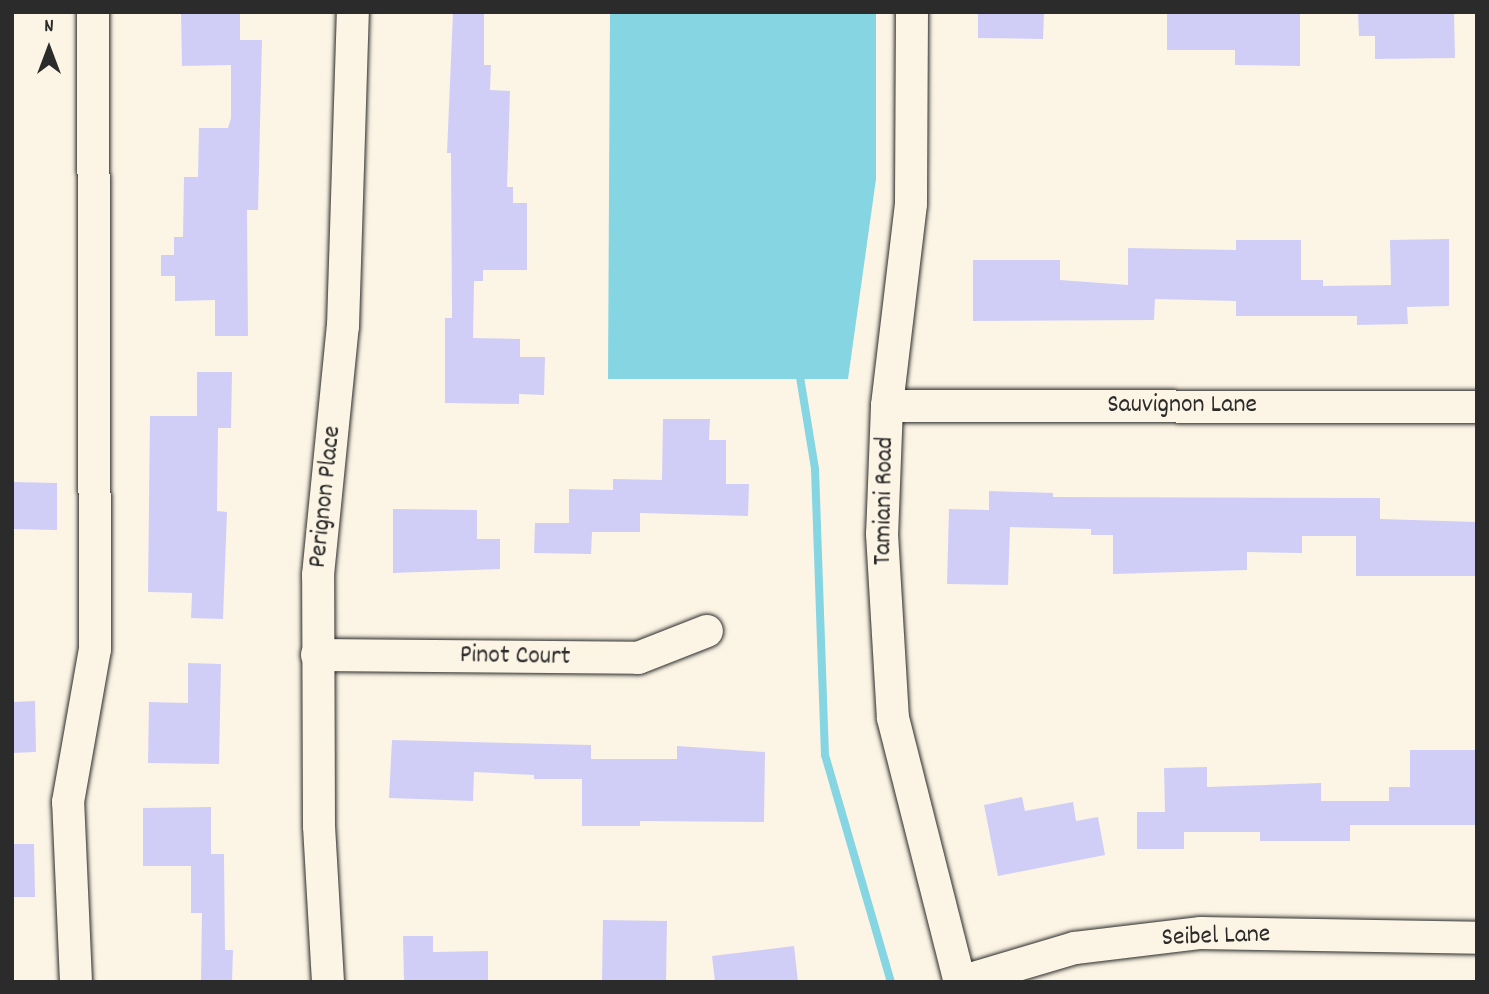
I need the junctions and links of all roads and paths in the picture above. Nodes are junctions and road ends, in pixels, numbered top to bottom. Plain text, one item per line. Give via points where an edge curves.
1 (93, 12) edge
2 (353, 12) edge
3 (912, 12) edge
4 (887, 406) junction
5 (1477, 407) edge
6 (707, 631) dead end
7 (317, 655) junction
8 (1477, 938) edge
9 (76, 982) edge
10 (328, 982) edge
11 (960, 982) edge

1 - 9 street via 95,649 68,802
2 - 7 street, Perignon Place via 343,326 318,575
3 - 4 street, Tamiani Road via 911,204
4 - 5 street, Sauvignon Lane
4 - 11 street, Tamiani Road via 882,534 893,718
6 - 7 street, Pinot Court via 638,658
7 - 10 street, Perignon Place via 319,826
8 - 11 street, Seibel Lane via 1201,933 1075,948

